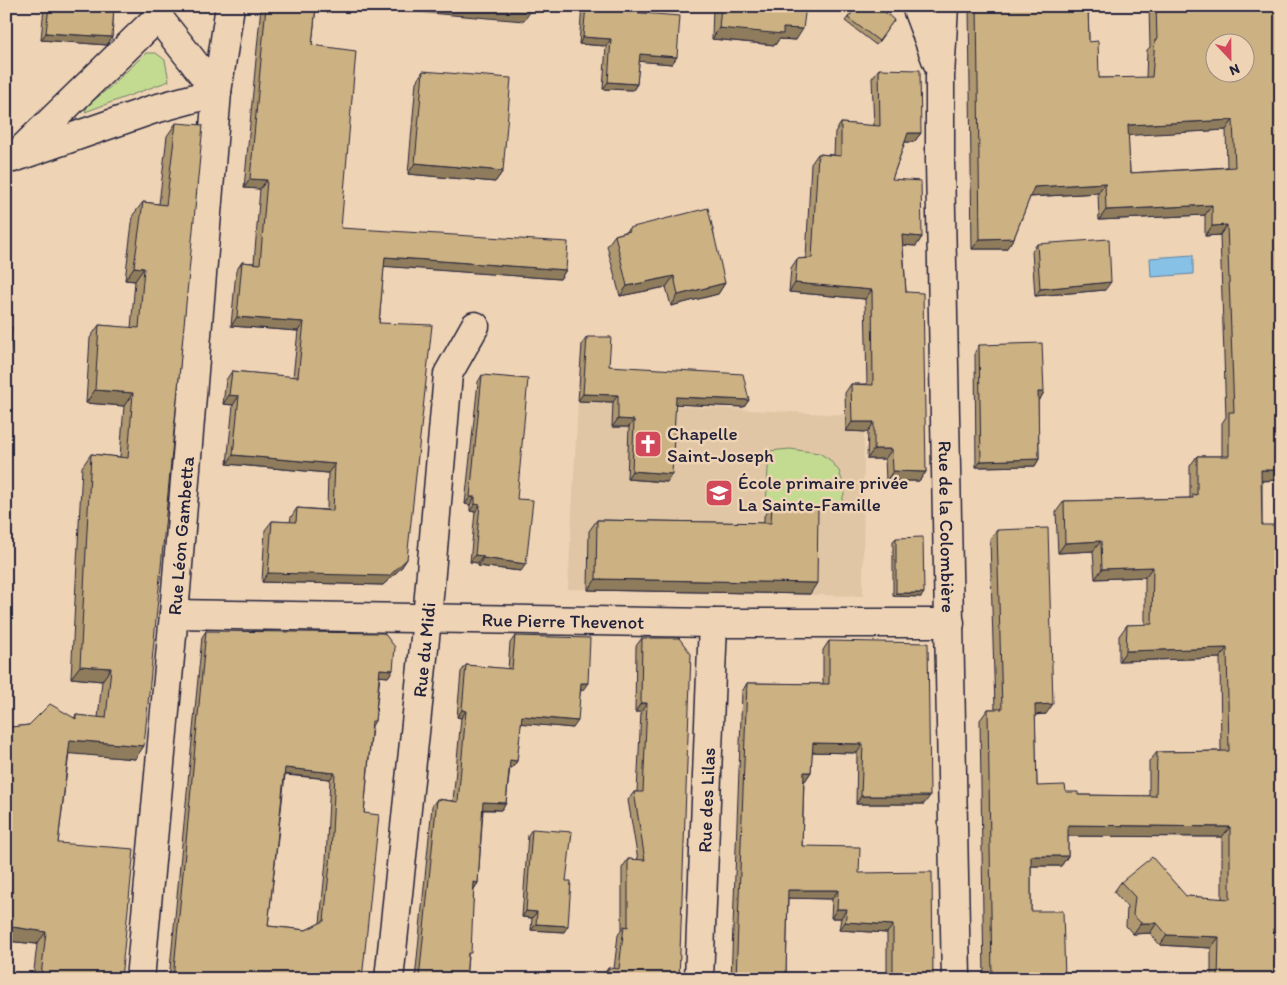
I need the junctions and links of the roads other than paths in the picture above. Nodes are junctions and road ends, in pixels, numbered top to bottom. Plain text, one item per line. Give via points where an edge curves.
1 (230, 6) edge
2 (916, 6) edge
3 (944, 6) edge
4 (159, 12) edge
5 (940, 76) junction
6 (217, 92) junction
7 (10, 161) edge
8 (475, 326) dead end
9 (174, 614) junction
10 (427, 619) junction
11 (713, 623) junction
12 (950, 623) junction
13 (140, 979) edge
14 (389, 979) edge
15 (699, 979) edge
16 (956, 979) edge

1 - 6 street, Rue Léon Gambetta
2 - 5 street, Rue de la Colombière
3 - 5 street, Rue de la Colombière
4 - 6 street
4 - 7 street
5 - 12 street, Rue de la Colombière
6 - 7 street via 151,110
6 - 9 street, Rue Léon Gambetta
8 - 10 street, Rue du Midi via 448,374
9 - 10 street, Rue Pierre Thevenot
9 - 13 street, Rue Léon Gambetta
10 - 11 street, Rue Pierre Thevenot
10 - 14 street, Rue du Midi
11 - 12 street, Rue Pierre Thevenot
11 - 15 street, Rue des Lilas
12 - 16 street, Rue de la Colombière

